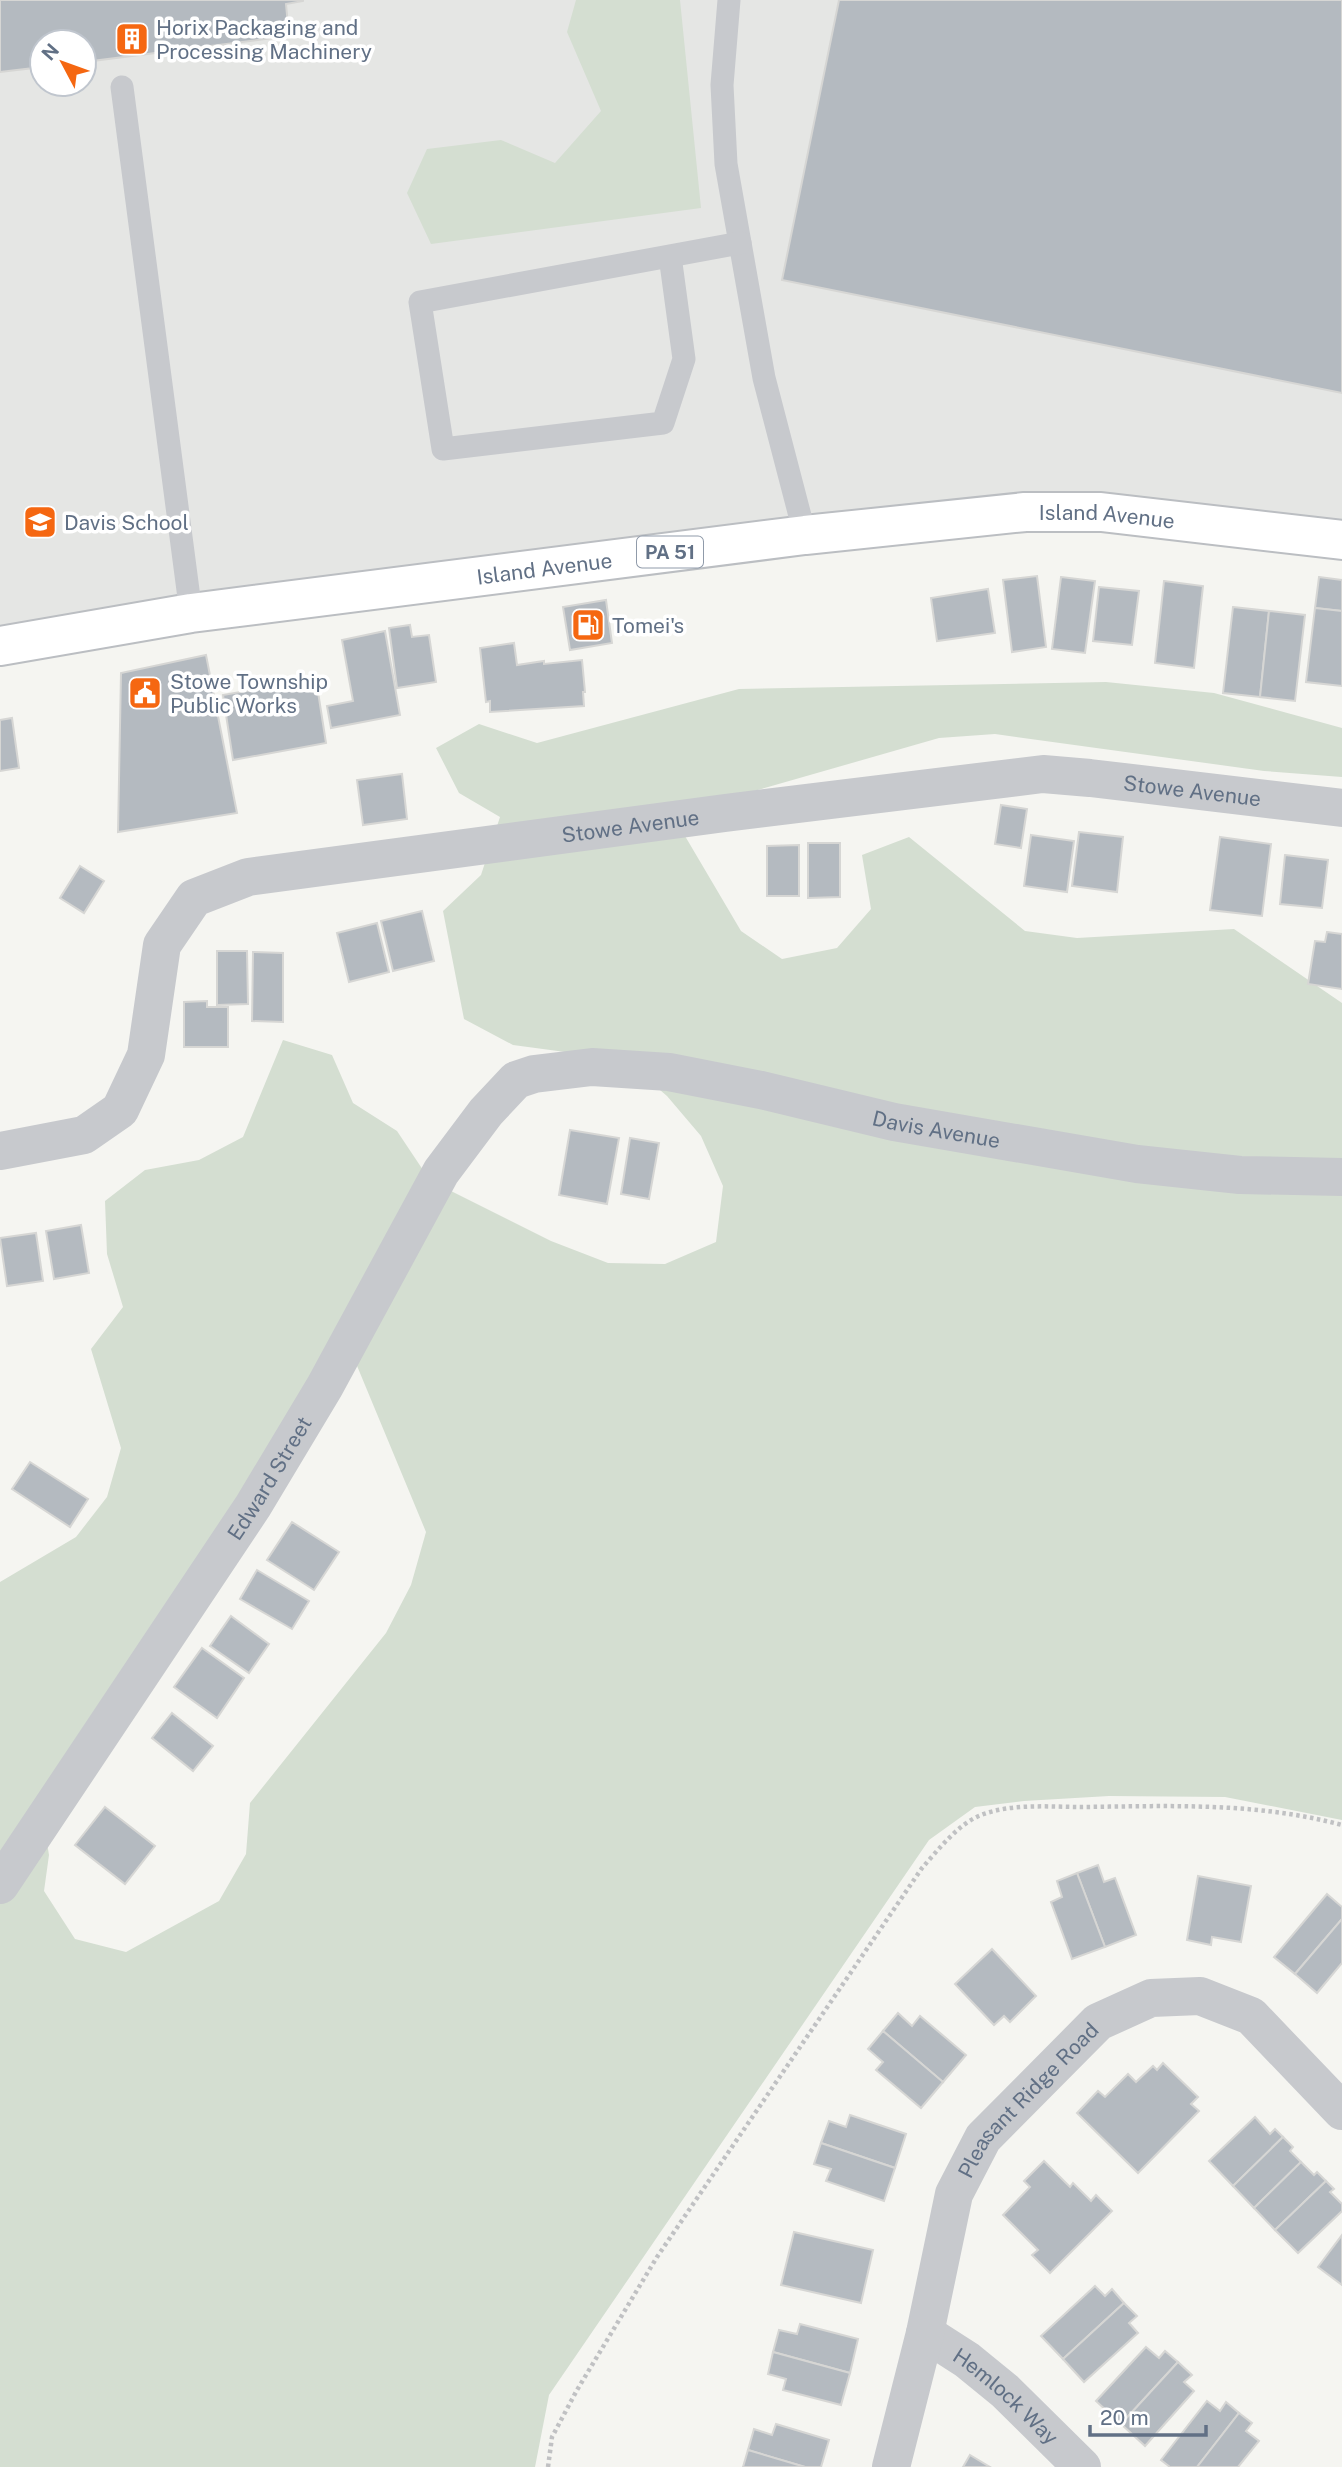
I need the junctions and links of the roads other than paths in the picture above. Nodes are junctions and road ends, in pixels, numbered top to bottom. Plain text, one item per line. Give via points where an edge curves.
1 (729, 0) edge
2 (122, 87) dead end
3 (740, 243) junction
4 (670, 256) junction
5 (805, 535) junction
6 (1342, 540) edge
7 (191, 613) junction
8 (0, 646) edge
9 (1342, 808) edge
10 (534, 1074) joint
11 (0, 1151) edge
12 (1342, 1177) edge
13 (0, 1885) edge
14 (1342, 2110) edge
15 (925, 2333) junction
16 (891, 2467) edge
17 (1082, 2467) edge

1 - 3 lane via 722,85 726,164
2 - 7 lane
3 - 4 lane
3 - 5 lane via 764,378
4 - 4 lane via 420,303 443,449 663,423 684,359
5 - 6 main road, Island Avenue / PA 51 via 1025,513 1101,512
5 - 7 main road, Island Avenue / PA 51
7 - 8 main road, Island Avenue / PA 51
9 - 11 street, Stowe Avenue via 1043,774 248,877 194,898 162,945 146,1055 120,1110 84,1135
10 - 12 street, Davis Avenue via 592,1067 669,1072 894,1122 1137,1164 1240,1175
10 - 13 street, Edward Street via 516,1080 441,1171 325,1386 253,1506
14 - 15 street, Pleasant Ridge Road via 1251,2016 1200,1996 1151,1998 1098,2022 983,2138 954,2194
15 - 16 street, Pleasant Ridge Road
15 - 17 street, Hemlock Way via 1005,2391

